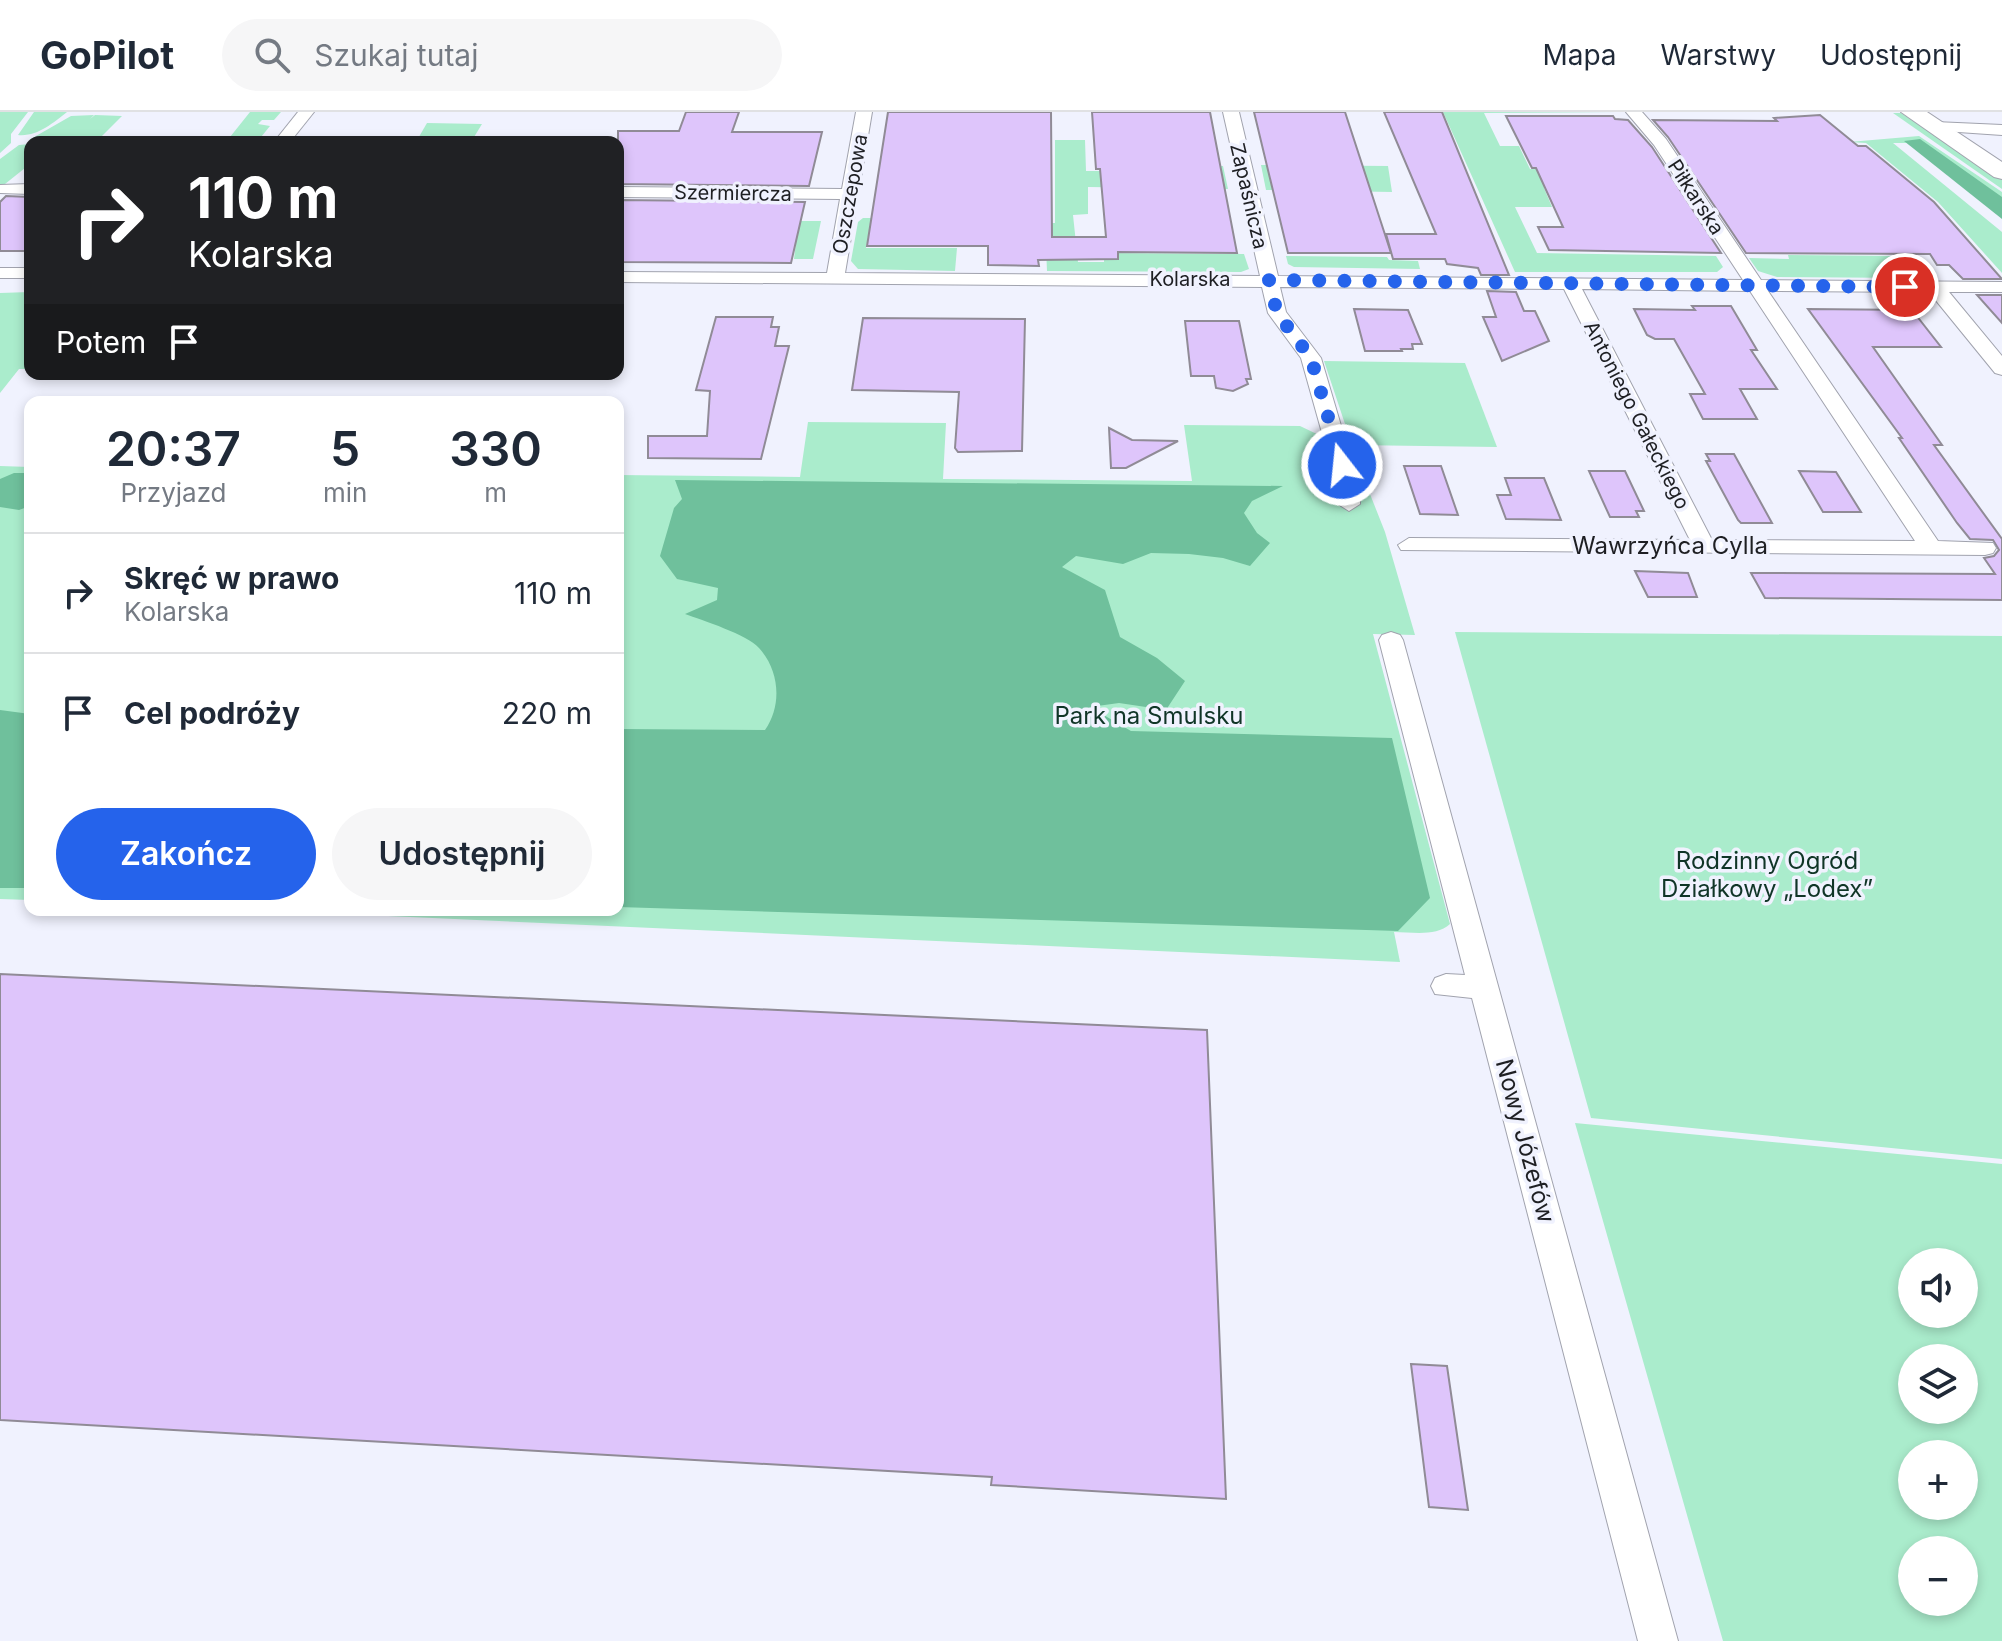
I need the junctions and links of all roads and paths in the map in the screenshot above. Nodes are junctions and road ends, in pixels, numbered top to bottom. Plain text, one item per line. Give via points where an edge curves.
1 (306, 112) edge
2 (864, 112) edge
3 (1231, 112) edge
4 (1634, 112) edge
5 (1912, 112) edge
6 (1935, 127) junction
7 (2002, 130) edge
8 (287, 136) edge
9 (2002, 172) edge
10 (3, 189) dead end
11 (24, 189) edge
12 (624, 192) edge
13 (849, 194) junction
14 (0, 273) edge
15 (24, 273) edge
16 (624, 277) edge
17 (835, 277) junction
18 (1269, 280) junction
19 (1570, 283) junction
20 (1754, 285) junction
21 (1935, 287) junction
22 (2002, 287) edge
23 (2002, 369) edge
24 (1349, 504) dead end
25 (1409, 545) dead end
26 (1704, 546) junction
27 (1931, 548) junction
28 (1985, 548) dead end
29 (1391, 640) dead end
30 (1446, 986) dead end
31 (1484, 987) junction
32 (1658, 1641) edge

1 - 8 street
2 - 13 street, Oszczepowa
3 - 18 street, Zapaśnicza
4 - 20 street, Piłkarska via 1660,142
5 - 6 main road
6 - 7 street
6 - 9 main road
10 - 11 street
12 - 13 street, Szermiercza
13 - 17 street, Oszczepowa
14 - 15 street
16 - 17 street, Kolarska
17 - 18 street, Kolarska
18 - 19 street, Kolarska
18 - 24 street via 1277,313 1311,358
19 - 20 street, Kolarska
19 - 26 street, Antoniego Gałeckiego
20 - 21 street, Kolarska
20 - 27 street
21 - 22 street, Kolarska
21 - 23 street
25 - 26 street, Wawrzyńca Cylla
26 - 27 street, Wawrzyńca Cylla
27 - 28 street, Wawrzyńca Cylla
29 - 31 street, Nowy Józefów
30 - 31 street
31 - 32 street, Nowy Józefów

